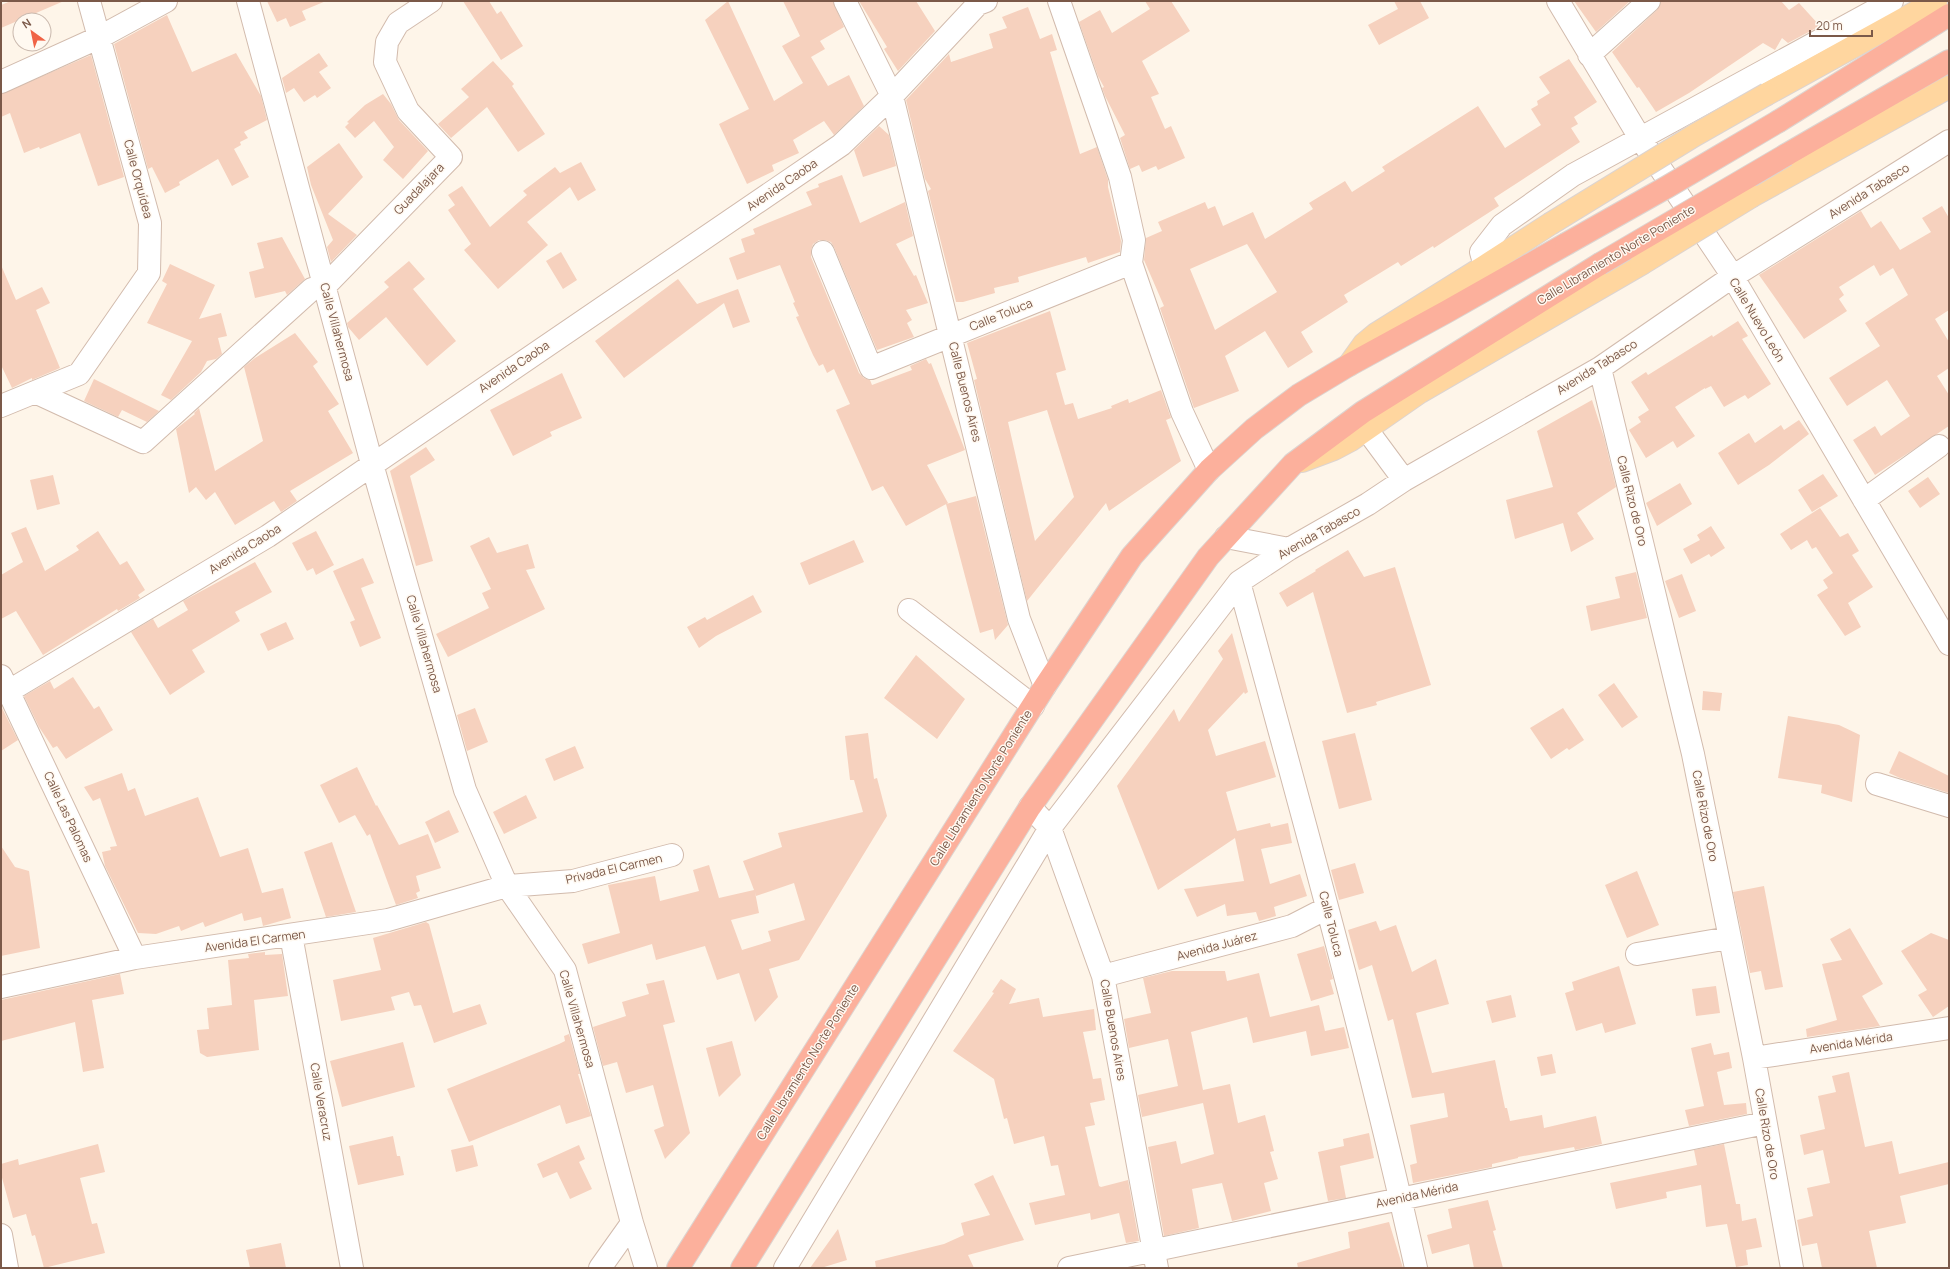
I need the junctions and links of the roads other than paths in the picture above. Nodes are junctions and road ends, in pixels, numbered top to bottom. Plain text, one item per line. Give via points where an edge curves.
1 (89, 1) edge
2 (166, 1) edge
3 (248, 1) edge
4 (431, 1) edge
5 (845, 1) edge
6 (986, 1) edge
7 (1059, 1) edge
8 (1649, 1) edge
9 (1892, 1) edge
10 (1936, 1) edge
11 (1559, 2) edge
12 (1949, 15) edge
13 (100, 37) junction
14 (1589, 56) junction
15 (1949, 61) edge
16 (1, 82) edge
17 (1949, 88) edge
18 (892, 96) junction
19 (1640, 138) junction
20 (1949, 141) edge
21 (823, 252) dead end
22 (1131, 263) junction
23 (1485, 266) junction
24 (1732, 276) junction
25 (318, 287) junction
26 (951, 335) junction
27 (1349, 365) junction
28 (1600, 368) junction
29 (35, 392) junction
30 (1, 406) edge
31 (1367, 430) junction
32 (1939, 446) dead end
33 (372, 464) junction
34 (1293, 464) junction
35 (1209, 470) junction
36 (1404, 480) junction
37 (1864, 500) junction
38 (1226, 537) junction
39 (1289, 549) junction
40 (1239, 582) junction
41 (909, 610) dead end
42 (1949, 644) edge
43 (5, 684) edge
44 (1045, 686) junction
45 (1033, 706) junction
46 (1877, 784) dead end
47 (1949, 806) edge
48 (1030, 807) junction
49 (1050, 828) junction
50 (672, 855) dead end
51 (507, 886) junction
52 (1327, 908) junction
53 (291, 935) junction
54 (1729, 938) junction
55 (1636, 954) dead end
56 (135, 958) junction
57 (1104, 976) junction
58 (1, 987) edge
59 (1949, 1028) edge
60 (1754, 1058) junction
61 (1765, 1123) junction
62 (1401, 1199) junction
63 (632, 1223) junction
64 (1, 1235) edge
65 (1155, 1260) edge
66 (7, 1268) edge
67 (352, 1268) edge
68 (600, 1268) edge
69 (646, 1268) edge
70 (678, 1268) edge
71 (742, 1268) edge
72 (786, 1268) edge
73 (1069, 1268) edge
74 (1416, 1268) edge
75 (1792, 1268) edge

1 - 13 street, Calle Orquídea
2 - 13 street
3 - 25 street, Calle Villahermosa
4 - 25 street, Guadalajara via 398,23 387,42 385,62 408,111 451,157
5 - 18 street, Calle Buenos Aires
6 - 18 street, Avenida Caoba via 978,4
7 - 22 street via 1120,177 1134,240
8 - 14 street
9 - 19 street
10 - 23 main road, Calle Libramiento Norte Poniente, bridge via 1695,135
11 - 14 street, Calle Nuevo León
12 - 27 highway, Calle Libramiento Norte Poniente, bridge via 1667,187
13 - 16 street
13 - 29 street, Calle Orquídea via 150,223 149,273 79,374
14 - 19 street, Calle Nuevo León
15 - 34 highway, Calle Libramiento Norte Poniente, bridge via 1600,264 1363,412
17 - 31 main road, Calle Libramiento Norte Poniente, bridge via 1752,196 1641,264 1420,392
18 - 26 street, Calle Buenos Aires
18 - 33 street, Avenida Caoba via 841,145
19 - 23 street via 1573,175 1502,225 1481,252
19 - 24 street, Calle Nuevo León
20 - 24 street, Avenida Tabasco
21 - 26 street, Calle Toluca via 871,368
22 - 26 street, Calle Toluca
22 - 35 street via 1182,412
23 - 27 main road, Calle Libramiento Norte Poniente via 1376,334 1364,344
24 - 28 street, Avenida Tabasco
24 - 37 street, Calle Nuevo León
25 - 29 street via 143,442
25 - 33 street, Calle Villahermosa
26 - 44 street, Calle Buenos Aires via 1020,619
27 - 35 highway, Calle Libramiento Norte Poniente via 1299,395 1254,429
28 - 36 street, Avenida Tabasco
28 - 54 street, Calle Rizo de Oro via 1693,754
29 - 30 street
31 - 34 main road, Calle Libramiento Norte Poniente via 1334,449
31 - 36 street
32 - 37 street
33 - 43 street, Avenida Caoba via 268,536
33 - 51 street, Calle Villahermosa via 466,790
34 - 38 highway, Calle Libramiento Norte Poniente
35 - 44 highway, Calle Libramiento Norte Poniente via 1132,556
36 - 39 street, Avenida Tabasco via 1368,504
37 - 42 street, Calle Nuevo León
38 - 39 street
38 - 48 highway, Calle Libramiento Norte Poniente via 1208,557
39 - 40 street, Avenida Tabasco
40 - 49 street, Avenida Tabasco
40 - 52 street, Calle Toluca
41 - 45 street
43 - 56 street, Calle Las Palomas
44 - 45 highway, Calle Libramiento Norte Poniente
45 - 70 highway, Calle Libramiento Norte Poniente
46 - 47 street
48 - 49 street, Calle Buenos Aires
48 - 71 highway, Calle Libramiento Norte Poniente
49 - 57 street, Calle Buenos Aires
49 - 72 street, Avenida Tabasco
50 - 51 street, Privada El Carmen via 573,881
51 - 53 street, Avenida El Carmen via 388,920
51 - 63 street, Calle Villahermosa via 565,970
52 - 57 street, Avenida Juárez via 1292,926
52 - 62 street, Calle Toluca
53 - 56 street, Avenida El Carmen
53 - 67 street, Calle Veracruz
54 - 55 street
54 - 60 street, Calle Rizo de Oro
56 - 58 street, Avenida El Carmen
57 - 65 street, Calle Buenos Aires
59 - 60 street, Avenida Mérida
60 - 61 street, Calle Rizo de Oro
61 - 62 street, Avenida Mérida
61 - 75 street, Calle Rizo de Oro
62 - 65 street, Avenida Mérida
62 - 74 street, Calle Toluca
63 - 68 street
63 - 69 street, Calle Villahermosa
64 - 66 street
65 - 73 street, Avenida Mérida

